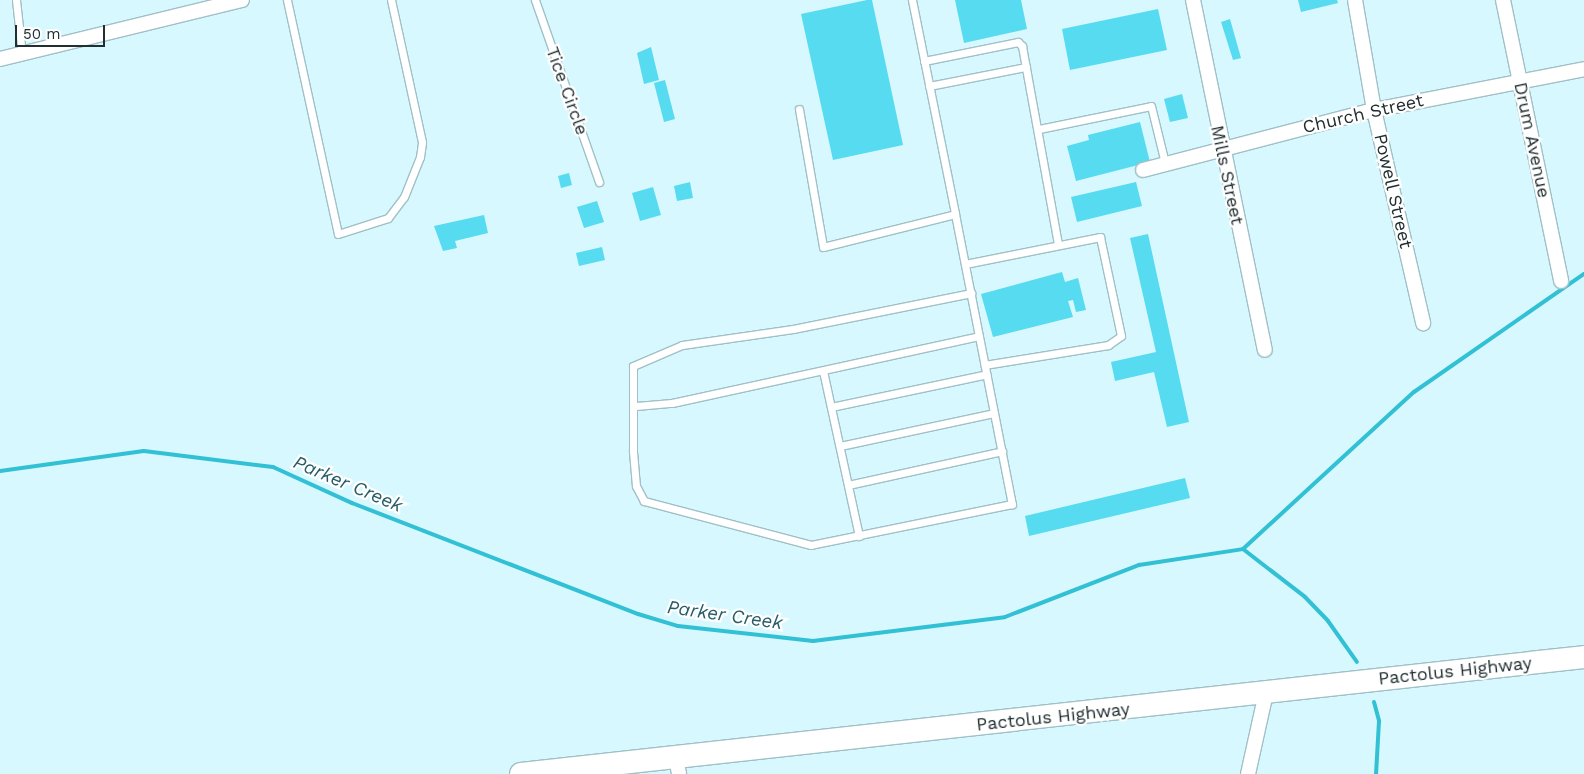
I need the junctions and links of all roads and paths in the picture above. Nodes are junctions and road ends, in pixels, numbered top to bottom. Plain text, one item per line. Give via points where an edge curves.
1 (16, 0) edge
2 (242, 0) edge
3 (287, 0) edge
4 (391, 0) edge
5 (535, 0) edge
6 (912, 0) edge
7 (1193, 0) edge
8 (1355, 0) edge
9 (1503, 0) edge
10 (22, 54) junction
11 (0, 58) edge
12 (924, 61) junction
13 (1026, 67) junction
14 (1584, 69) edge
15 (1520, 82) junction
16 (930, 86) junction
17 (798, 109) dead end
18 (1374, 110) junction
19 (1039, 129) junction
20 (1220, 148) junction
21 (1165, 163) junction
22 (1143, 170) dead end
23 (599, 182) dead end
24 (956, 214) junction
25 (1058, 244) junction
26 (965, 264) junction
27 (1561, 281) dead end
28 (971, 293) junction
29 (1423, 323) dead end
30 (979, 336) junction
31 (1265, 350) dead end
32 (985, 365) junction
33 (824, 371) junction
34 (987, 374) junction
35 (636, 406) junction
36 (831, 407) junction
37 (994, 413) junction
38 (840, 446) junction
39 (1002, 451) junction
40 (848, 485) junction
41 (859, 536) junction
42 (1584, 657) edge
43 (1266, 694) junction
44 (677, 766) edge
45 (521, 774) edge
46 (1248, 774) edge

1 - 10 lane
2 - 10 street
3 - 4 lane via 338,234 388,218 404,196 422,142
5 - 23 lane, Tice Circle
6 - 12 lane
7 - 20 street, Mills Street
8 - 18 street, Powell Street
9 - 15 street, Drum Avenue
10 - 11 street
12 - 13 lane via 1018,42
12 - 16 lane
13 - 16 lane
13 - 19 lane
14 - 15 street, Church Street
15 - 18 street, Church Street
15 - 27 street, Drum Avenue
16 - 24 lane
17 - 24 lane via 823,248
18 - 20 street, Church Street
18 - 29 street, Powell Street
19 - 21 lane via 1151,106
19 - 25 lane
20 - 21 street, Church Street
20 - 31 street, Mills Street
21 - 22 street, Church Street
24 - 26 lane
25 - 26 lane
25 - 32 lane via 1100,237 1121,336 1108,345
26 - 28 lane
28 - 30 lane
28 - 35 lane via 793,329 682,345 633,366 630,379
30 - 32 lane
30 - 33 lane
32 - 34 lane
33 - 35 lane via 672,403
33 - 36 lane
34 - 36 lane
34 - 37 lane
35 - 41 lane via 635,477 644,501 684,514 743,524 798,543 811,545
36 - 38 lane
37 - 38 lane
37 - 39 lane
38 - 40 lane
39 - 40 lane
39 - 41 lane via 1012,504
40 - 41 lane
42 - 43 main road, Pactolus Highway
43 - 44 main road, Pactolus Highway
43 - 46 street
44 - 45 main road, Pactolus Highway

